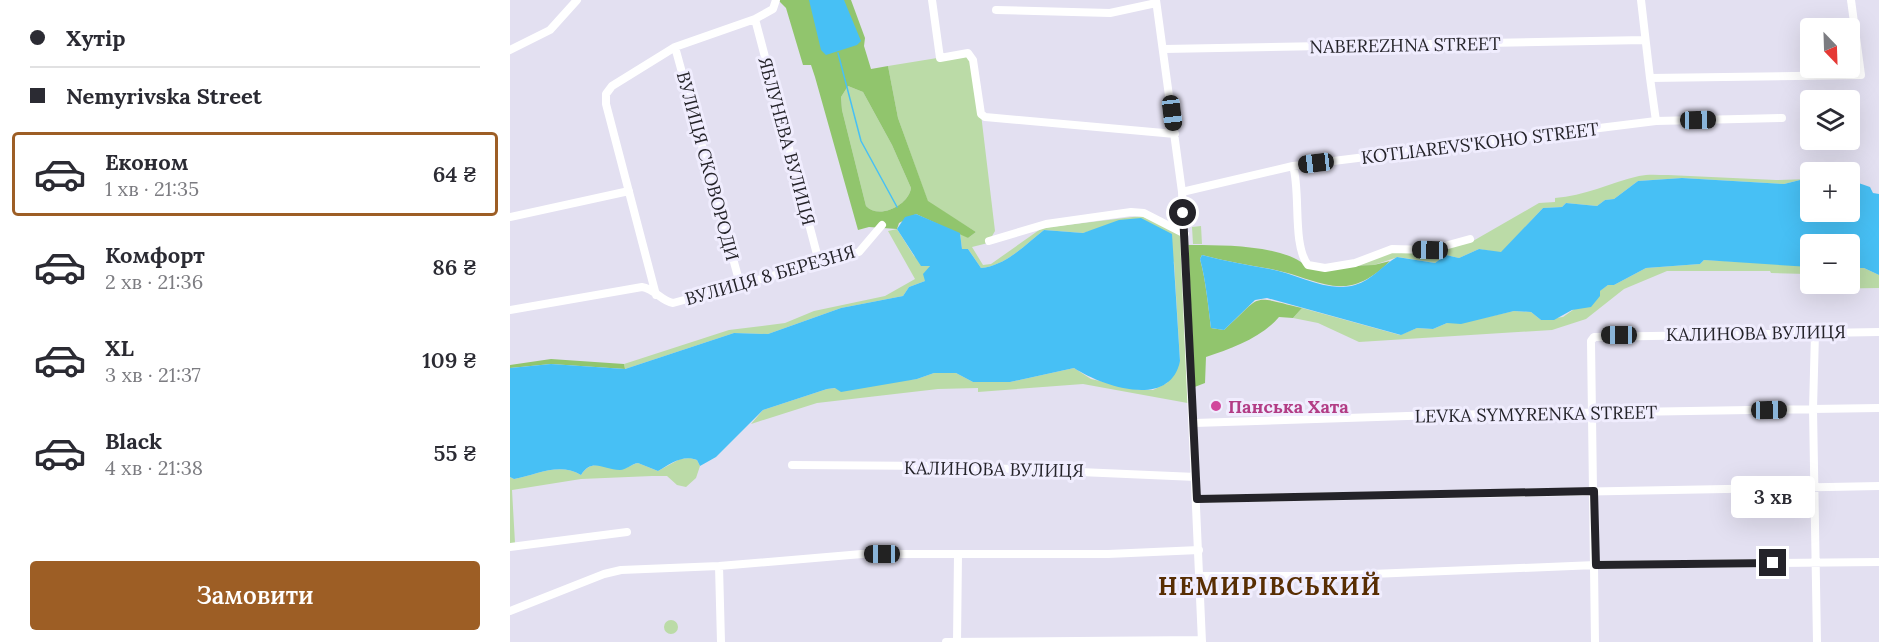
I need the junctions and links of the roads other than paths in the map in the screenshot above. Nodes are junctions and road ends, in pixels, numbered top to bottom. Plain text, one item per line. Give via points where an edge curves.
1 (577, 0) edge
2 (776, 0) edge
3 (932, 0) edge
4 (1641, 0) edge
5 (1851, 0) edge
6 (1156, 2) edge
7 (996, 10) dead end
8 (755, 19) junction
9 (1645, 40) junction
10 (675, 47) junction
11 (510, 50) edge
12 (1164, 50) junction
13 (1650, 78) junction
14 (1782, 118) dead end
15 (1656, 121) junction
16 (1175, 134) junction
17 (1293, 166) junction
18 (628, 191) junction
19 (1182, 192) junction
20 (510, 217) edge
21 (882, 225) dead end
22 (1185, 234) junction
23 (1470, 239) dead end
24 (989, 241) dead end
25 (819, 262) junction
26 (740, 284) junction
27 (657, 295) junction
28 (510, 310) edge
29 (1879, 332) edge
30 (1815, 333) junction
31 (1879, 408) edge
32 (1813, 409) junction
33 (1594, 413) junction
34 (1194, 423) junction
35 (792, 465) dead end
36 (1196, 477) junction
37 (1879, 486) edge
38 (1815, 487) junction
39 (1594, 491) junction
40 (1197, 499) junction
41 (627, 532) dead end
42 (510, 548) edge
43 (1198, 550) junction
44 (958, 554) junction
45 (1879, 562) edge
46 (1817, 563) junction
47 (1596, 565) junction
48 (719, 566) junction
49 (1200, 576) junction
50 (510, 611) edge
51 (1202, 641) edge
52 (721, 642) edge
53 (946, 642) edge
54 (957, 642) edge
55 (1595, 642) edge
56 (1817, 642) edge

1 - 11 street via 550,30
2 - 8 street via 773,9
3 - 16 street via 940,58 968,53 973,60 981,114 986,117
4 - 9 street
5 - 13 street via 1861,75
6 - 7 street via 1110,13
6 - 12 street
8 - 10 street
8 - 25 street, ЯБЛУНЕВА ВУЛИЦЯ
9 - 12 street, NABEREZHNA STREET
9 - 13 street
10 - 18 street via 612,86 606,94
10 - 26 street, ВУЛИЦЯ СКОВОРОДИ
12 - 16 street
13 - 15 street
14 - 15 street, KOTLIAREVS'KOHO STREET
15 - 17 street, KOTLIAREVS'KOHO STREET
16 - 19 street
17 - 19 street, KOTLIAREVS'KOHO STREET
17 - 23 street via 1302,251 1308,265 1325,268 1355,263 1392,249 1430,250
18 - 20 street
18 - 27 street
19 - 22 street
21 - 25 street, ВУЛИЦЯ 8 БЕРЕЗНЯ via 859,252
22 - 24 street via 1144,213 1131,212 1046,224
22 - 34 street
25 - 26 street, ВУЛИЦЯ 8 БЕРЕЗНЯ
26 - 27 street, ВУЛИЦЯ 8 БЕРЕЗНЯ via 673,303
27 - 28 street, ВУЛИЦЯ 8 БЕРЕЗНЯ via 642,287
29 - 30 street, КАЛИНОВА ВУЛИЦЯ
30 - 32 street
30 - 33 street, КАЛИНОВА ВУЛИЦЯ via 1597,335 1592,341
31 - 32 street, LEVKA SYMYRENKA STREET
32 - 33 street, LEVKA SYMYRENKA STREET
32 - 38 street
33 - 34 street, LEVKA SYMYRENKA STREET
33 - 39 street
34 - 36 street
35 - 36 street, КАЛИНОВА ВУЛИЦЯ via 952,466
36 - 40 street
37 - 38 street
38 - 39 street
38 - 46 street
39 - 40 street
39 - 47 street
40 - 43 street
41 - 42 street
43 - 44 street
43 - 49 street
44 - 48 street via 862,554
44 - 54 street
45 - 46 street
46 - 47 street
46 - 56 street
47 - 49 street via 1323,576
47 - 55 street
48 - 50 street via 615,571
48 - 52 street
49 - 51 street
51 - 54 street
53 - 54 street

